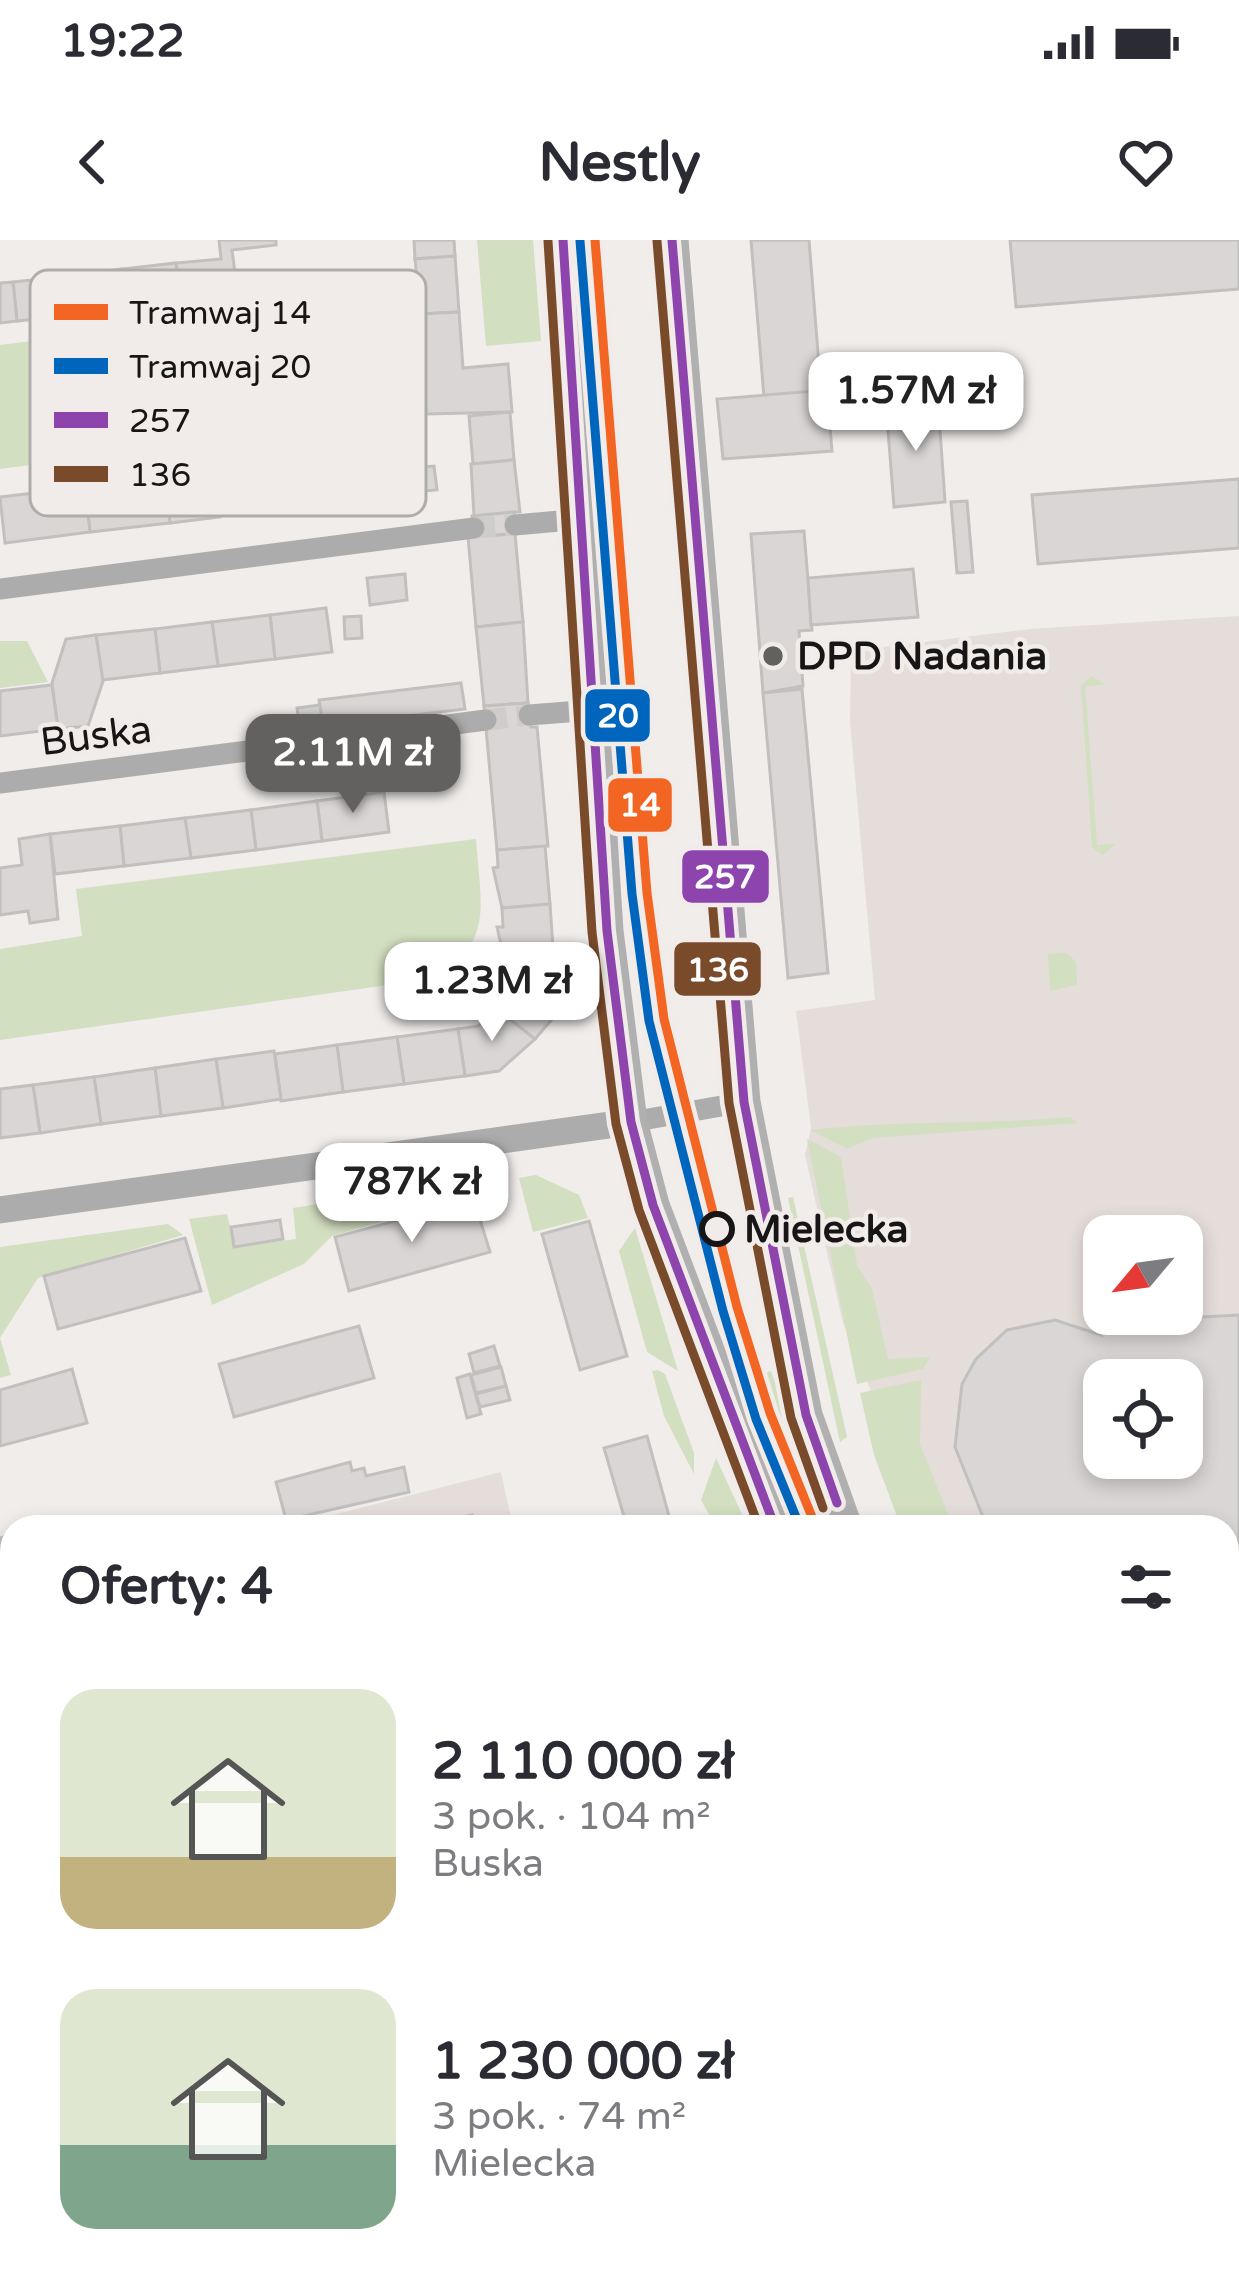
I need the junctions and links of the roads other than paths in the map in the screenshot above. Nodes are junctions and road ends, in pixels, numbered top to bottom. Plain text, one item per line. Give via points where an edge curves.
1 (563, 240) edge
2 (672, 240) edge
3 (582, 519) junction
4 (515, 525) tunnel mouth
5 (473, 528) tunnel mouth
6 (0, 589) edge
7 (593, 710) junction
8 (530, 715) tunnel mouth
9 (486, 720) tunnel mouth
10 (0, 783) edge
11 (744, 1102) junction
12 (631, 1122) junction
13 (0, 1210) edge
14 (770, 1515) edge
15 (842, 1515) edge

1 - 3 main road
2 - 11 main road
3 - 4 street
3 - 7 main road
5 - 6 street
7 - 8 street
7 - 12 main road via 607,931
9 - 10 street, Buska
11 - 12 street
11 - 15 main road via 806,1415
12 - 13 street
12 - 14 main road via 653,1205

